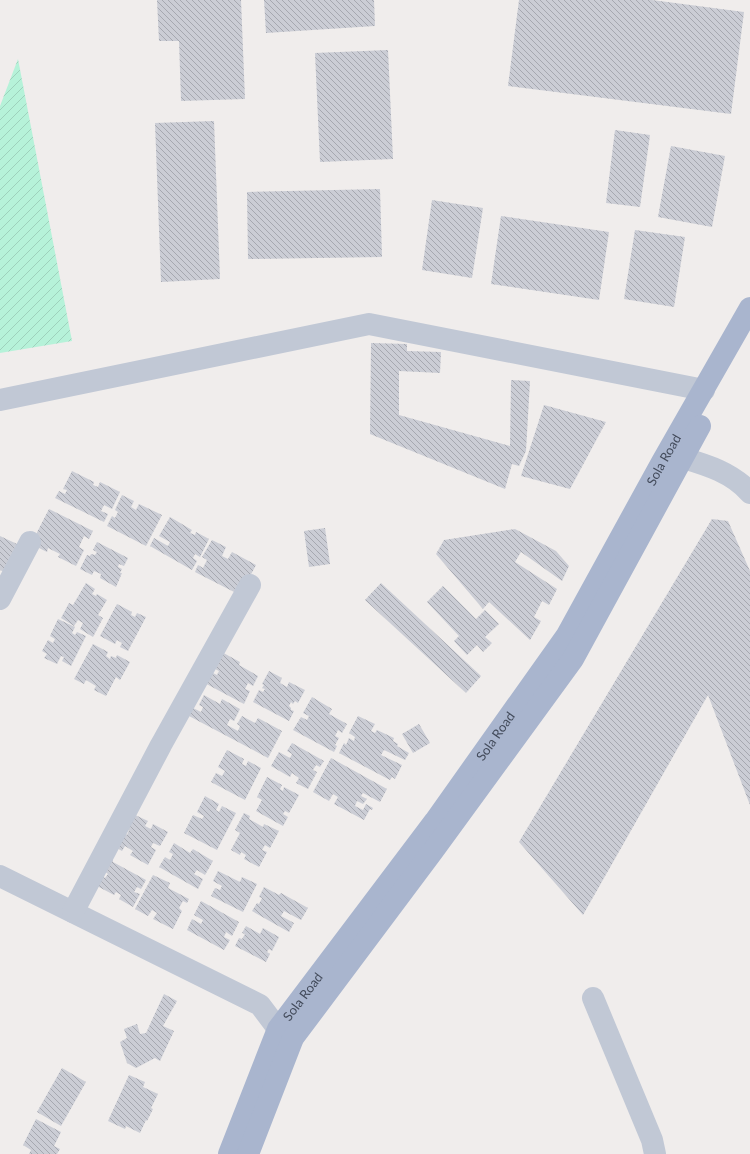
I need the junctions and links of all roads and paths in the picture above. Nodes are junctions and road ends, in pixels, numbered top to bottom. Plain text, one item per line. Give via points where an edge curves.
1 (750, 308) edge
2 (750, 338) edge
3 (704, 390) junction
4 (0, 400) edge
5 (683, 458) junction
6 (749, 489) edge
7 (30, 542) dead end
8 (250, 585) dead end
9 (0, 599) edge
10 (0, 876) edge
11 (73, 912) junction
12 (593, 998) dead end
13 (286, 1034) junction
14 (229, 1154) edge
15 (248, 1154) edge
16 (655, 1154) edge

1 - 3 main road, Sola Road
2 - 5 main road, Sola Road
3 - 4 street via 369,324
3 - 13 main road, Sola Road via 567,635
5 - 6 street via 708,465
5 - 13 main road, Sola Road via 573,659 433,851
7 - 9 street
8 - 11 street via 161,745
10 - 11 street
11 - 13 street via 260,1005
12 - 16 street via 652,1140
13 - 14 main road, Sola Road
13 - 15 main road, Sola Road

